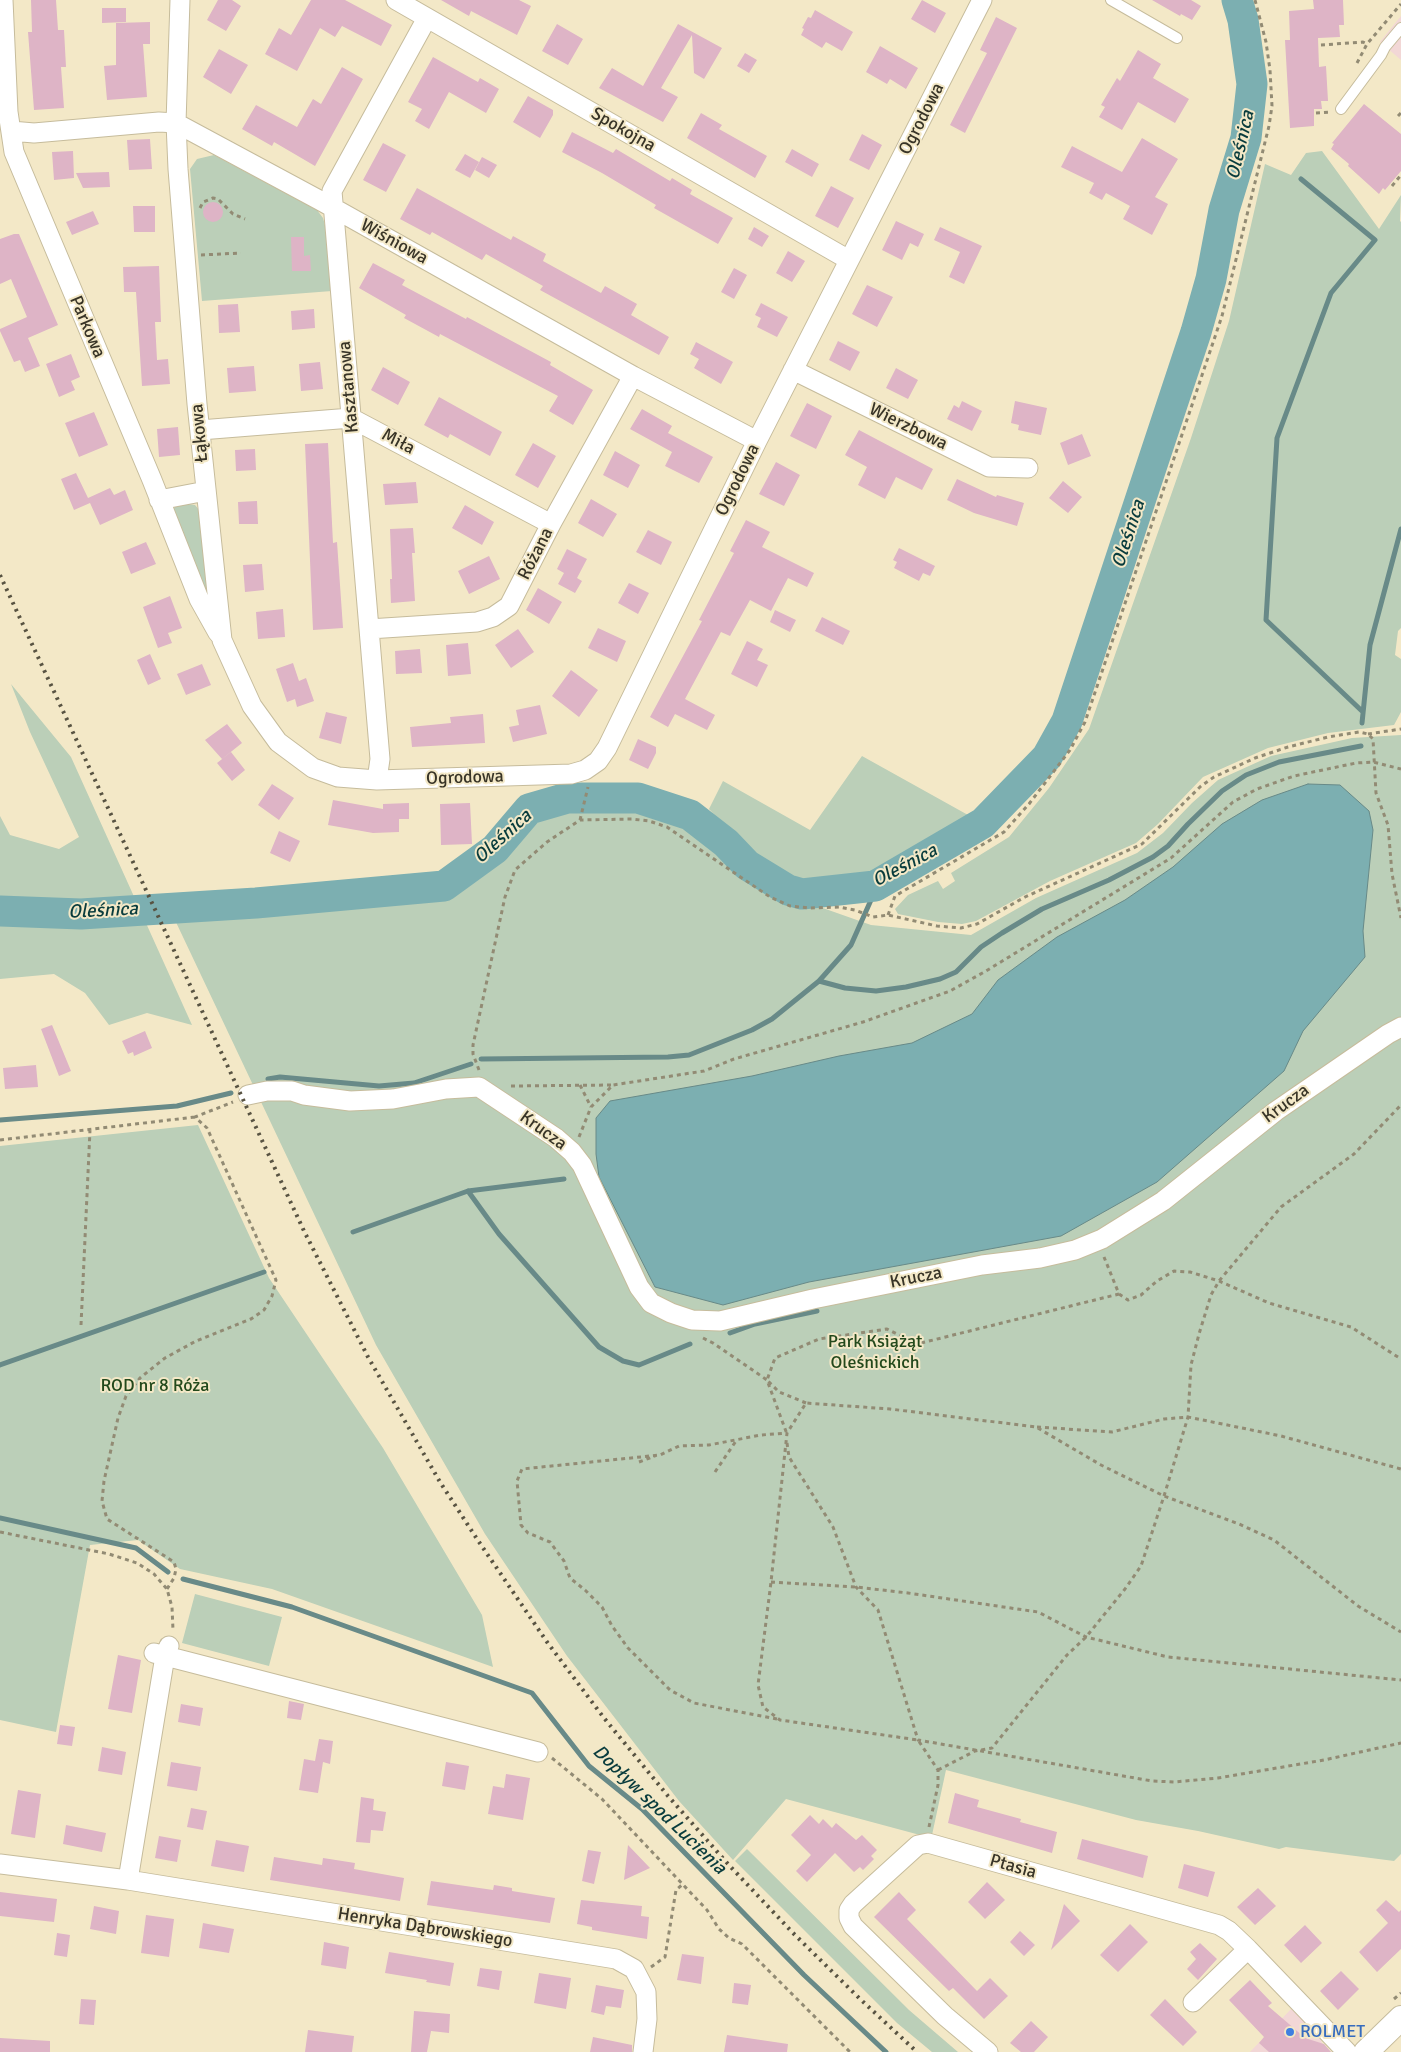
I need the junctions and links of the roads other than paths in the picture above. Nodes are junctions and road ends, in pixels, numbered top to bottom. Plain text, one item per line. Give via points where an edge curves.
1 (3, 0) edge
2 (180, 0) edge
3 (396, 0) edge
4 (982, 0) edge
5 (1111, 0) edge
6 (427, 18) junction
7 (1401, 28) edge
8 (1177, 38) dead end
9 (1341, 109) dead end
10 (176, 123) junction
11 (6, 131) edge
12 (332, 208) junction
13 (850, 260) junction
14 (793, 370) junction
15 (633, 376) junction
16 (351, 418) junction
17 (200, 430) junction
18 (757, 441) junction
19 (1028, 468) dead end
20 (206, 491) junction
21 (159, 500) junction
22 (551, 524) junction
23 (369, 629) junction
24 (222, 640) junction
25 (377, 780) junction
26 (1401, 1027) edge
27 (242, 1098) road end
28 (538, 1752) road end
29 (0, 1864) edge
30 (128, 1880) junction
31 (1248, 1949) junction
32 (1193, 2002) dead end
33 (1401, 2018) edge
34 (643, 2052) edge
35 (988, 2052) edge
36 (1347, 2052) edge
37 (1366, 2052) edge

1 - 11 street, Parkowa
2 - 10 street, Łąkowa
3 - 6 street, Spokojna
4 - 13 street, Ogrodowa
5 - 8 lane
6 - 12 street, Kasztanowa via 332,191
6 - 13 street, Spokojna
7 - 9 lane
10 - 11 street, Wiśniowa via 34,133
10 - 12 street, Wiśniowa
10 - 17 street, Łąkowa
11 - 21 street, Parkowa
12 - 15 street, Wiśniowa
12 - 16 street, Kasztanowa
13 - 14 street, Ogrodowa
14 - 18 street, Ogrodowa
14 - 19 street, Wierzbowa via 989,467
15 - 18 street, Wiśniowa
15 - 22 street, Różana
16 - 17 street
16 - 22 street, Miła
16 - 23 street, Kasztanowa
17 - 20 street, Łąkowa
18 - 25 street, Ogrodowa via 598,761 571,774
20 - 21 street
20 - 24 street, Łąkowa
21 - 24 street, Parkowa via 199,599
22 - 23 street, Różana via 509,606 493,617 477,622
23 - 25 street, Kasztanowa via 380,759
24 - 25 street, Łąkowa via 252,706 278,742 313,768 338,777
26 - 27 street, Krucza via 1276,1111 1163,1201 1102,1239 1076,1250 1040,1258 982,1265 720,1321 692,1320 650,1304 582,1165 572,1152 479,1086 350,1101 292,1091 267,1091
28 - 30 street via 162,1652
29 - 30 street, Henryka Dąbrowskiego
30 - 34 street, Henryka Dąbrowskiego via 616,1958 634,1969 647,2000
31 - 32 street
31 - 35 street, Ptasia via 1219,1925 928,1843 912,1848 853,1904 849,1918 853,1926 945,2016
31 - 36 street, Ptasia
33 - 37 street

